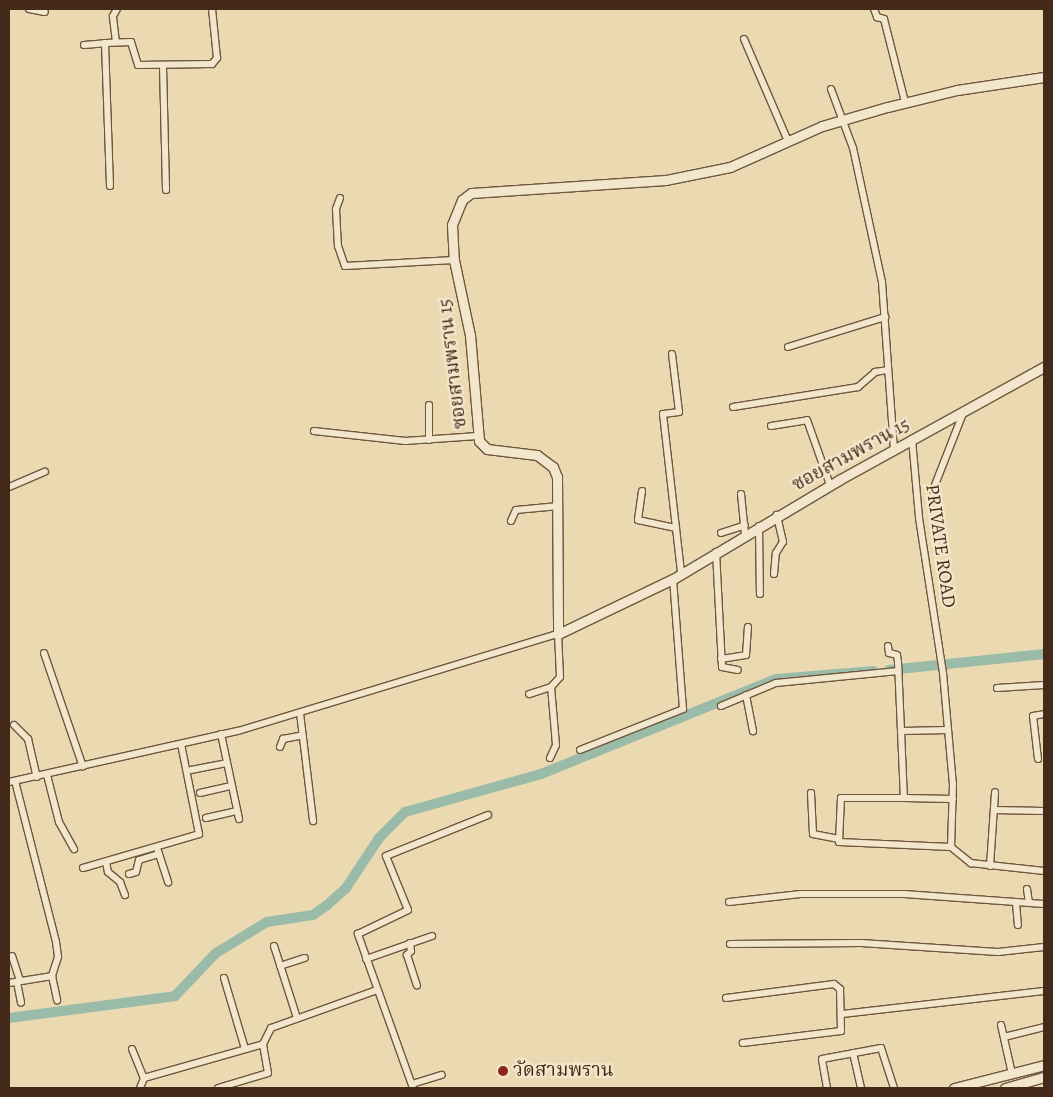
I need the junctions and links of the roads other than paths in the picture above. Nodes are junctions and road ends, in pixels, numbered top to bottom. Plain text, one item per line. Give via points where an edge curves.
1 (29, 9) edge
2 (117, 9) edge
3 (212, 9) edge
4 (874, 9) edge
5 (45, 12) dead end
6 (744, 39) dead end
7 (116, 42) junction
8 (105, 43) junction
9 (84, 44) dead end
10 (163, 66) junction
11 (1044, 77) edge
12 (831, 89) dead end
13 (905, 102) junction
14 (843, 119) junction
15 (788, 141) junction
16 (110, 186) dead end
17 (166, 190) dead end
18 (340, 198) dead end
19 (454, 260) junction
20 (885, 317) junction
21 (788, 347) dead end
22 (672, 354) dead end
23 (1044, 367) edge
24 (887, 370) junction
25 (429, 406) dead end
26 (733, 407) dead end
27 (964, 411) junction
28 (771, 426) dead end
29 (314, 431) dead end
30 (478, 436) junction
31 (912, 439) junction
32 (430, 440) junction
33 (894, 449) junction
34 (45, 472) dead end
35 (830, 485) junction
36 (9, 487) edge
37 (933, 490) dead end
38 (642, 491) dead end
39 (741, 494) dead end
40 (559, 506) junction
41 (777, 515) junction
42 (512, 521) dead end
43 (759, 526) junction
44 (676, 528) junction
45 (745, 529) junction
46 (721, 533) dead end
47 (716, 552) junction
48 (774, 574) dead end
49 (677, 576) junction
50 (760, 594) dead end
51 (748, 627) dead end
52 (558, 634) junction
53 (888, 646) dead end
54 (44, 653) dead end
55 (722, 659) junction
56 (738, 670) dead end
57 (898, 670) junction
58 (1044, 685) edge
59 (551, 687) junction
60 (997, 688) dead end
61 (529, 694) dead end
62 (746, 695) junction
63 (721, 706) dead end
64 (300, 713) junction
65 (1044, 714) edge
66 (14, 725) dead end
67 (948, 730) junction
68 (753, 731) dead end
69 (902, 731) junction
70 (221, 734) junction
71 (303, 735) junction
72 (1036, 740) junction
73 (1044, 740) edge
74 (181, 744) junction
75 (280, 746) dead end
76 (580, 750) dead end
77 (550, 758) dead end
78 (1038, 759) dead end
79 (226, 762) junction
80 (83, 767) junction
81 (191, 770) dead end
82 (47, 775) junction
83 (37, 777) junction
84 (12, 782) edge
85 (231, 786) junction
86 (995, 792) dead end
87 (200, 793) dead end
88 (811, 793) dead end
89 (904, 798) junction
90 (953, 800) junction
91 (994, 810) junction
92 (1044, 810) edge
93 (237, 811) junction
94 (488, 815) dead end
95 (206, 818) dead end
96 (238, 819) dead end
97 (313, 821) dead end
98 (838, 839) junction
99 (951, 847) junction
100 (74, 849) dead end
101 (158, 851) junction
102 (106, 862) junction
103 (990, 866) junction
104 (83, 868) dead end
105 (1044, 872) edge
106 (129, 874) dead end
107 (168, 882) dead end
108 (1027, 889) dead end
109 (125, 895) dead end
110 (729, 902) dead end
111 (1016, 903) junction
112 (1028, 903) junction
113 (1044, 904) edge
114 (1018, 925) dead end
115 (432, 936) dead end
116 (410, 943) junction
117 (730, 944) dead end
118 (274, 946) dead end
119 (1044, 947) edge
120 (12, 956) dead end
121 (305, 958) dead end
122 (366, 959) junction
123 (280, 966) junction
124 (52, 976) junction
125 (224, 978) dead end
126 (19, 982) junction
127 (9, 983) edge
128 (417, 984) dead end
129 (377, 990) junction
130 (1044, 991) edge
131 (726, 998) dead end
132 (57, 1000) dead end
133 (21, 1003) dead end
134 (842, 1014) junction
135 (297, 1018) junction
136 (1001, 1025) dead end
137 (1044, 1027) edge
138 (1004, 1037) junction
139 (743, 1043) dead end
140 (263, 1044) junction
141 (132, 1049) dead end
142 (245, 1049) junction
143 (853, 1053) junction
144 (1044, 1065) edge
145 (1012, 1074) junction
146 (442, 1075) dead end
147 (1044, 1077) edge
148 (144, 1078) junction
149 (413, 1086) edge
150 (140, 1088) edge
151 (218, 1088) edge
152 (827, 1088) edge
153 (861, 1088) edge
154 (894, 1088) edge
155 (954, 1088) edge
156 (1005, 1088) edge

1 - 5 street
2 - 7 street via 113,16
3 - 10 street via 216,62
4 - 13 street via 877,17 884,19
6 - 15 street
7 - 8 street
7 - 10 street via 132,43 138,65
8 - 9 street
8 - 16 street
10 - 17 street
11 - 13 street, ซอยสามพราน 15 via 957,90
12 - 14 street
13 - 14 street, ซอยสามพราน 15
14 - 15 street, ซอยสามพราน 15
14 - 20 street via 882,282
15 - 19 street, ซอยสามพราน 15 via 730,167 666,180 467,194 452,225
18 - 19 street via 336,218 340,261 344,266
19 - 30 street, ซอยสามพราน 15 via 470,335
20 - 21 street
20 - 24 street
22 - 44 street via 678,412 663,414
23 - 27 street, ซอยสามพราน 15
24 - 26 street via 875,372 858,387
24 - 33 street
25 - 32 street
27 - 31 street, ซอยสามพราน 15
27 - 37 street
28 - 35 street via 807,420
29 - 32 street
30 - 32 street
30 - 40 street, ซอยสามพราน 15 via 487,449 527,452 553,467
31 - 33 street, ซอยสามพราน 15
31 - 67 street, PRIVATE ROAD via 919,518 944,673
33 - 35 street, ซอยสามพราน 15
34 - 36 street
35 - 41 street, ซอยสามพราน 15
38 - 44 street via 638,520
39 - 45 street
40 - 42 street via 516,510
40 - 52 street, ซอยสามพราน 15
41 - 43 street, ซอยสามพราน 15
41 - 48 street via 783,542 776,553
43 - 45 street, ซอยสามพราน 15
43 - 50 street
44 - 49 street
45 - 46 street
45 - 47 street, ซอยสามพราน 15
47 - 49 street, ซอยสามพราน 15
47 - 55 street
49 - 52 street, ซอยสามพราน 15
49 - 76 street via 683,709
51 - 55 street via 746,655
52 - 59 street via 562,672
52 - 64 street
53 - 57 street via 889,653 897,655
54 - 80 street
55 - 56 street via 724,670
57 - 62 street via 776,683
57 - 69 street
58 - 60 street
59 - 61 street
59 - 77 street via 556,745
62 - 63 street
62 - 68 street
64 - 70 street
64 - 71 street
65 - 72 street via 1033,716
66 - 83 street via 28,739
67 - 69 street
67 - 90 street, PRIVATE ROAD
69 - 89 street
70 - 74 street
70 - 79 street
71 - 75 street via 283,739
71 - 97 street
72 - 73 street
72 - 78 street
74 - 80 street
74 - 101 street via 200,833
79 - 81 street
79 - 85 street
80 - 82 street
82 - 83 street
82 - 100 street via 59,822
83 - 84 street
84 - 124 street via 56,942 58,957
85 - 87 street
85 - 93 street
86 - 91 street
88 - 98 street via 813,834
89 - 90 street
89 - 98 street via 842,798
90 - 99 street, PRIVATE ROAD
91 - 92 street
91 - 103 street
93 - 95 street
93 - 96 street
94 - 122 street via 386,856 408,910 360,932 359,941
98 - 99 street via 845,844
99 - 103 street via 967,861
101 - 102 street
101 - 106 street via 140,860 136,872
101 - 107 street
102 - 104 street
102 - 109 street via 108,872 120,882
103 - 105 street
108 - 112 street
110 - 111 street via 801,894 876,894
111 - 112 street
111 - 114 street
112 - 113 street
115 - 116 street
116 - 122 street
116 - 128 street via 412,950 407,955
117 - 119 street via 861,943 998,952
118 - 123 street
120 - 126 street
121 - 123 street
122 - 129 street
123 - 135 street
124 - 126 street
124 - 132 street
125 - 142 street
126 - 127 street
126 - 133 street
129 - 135 street
129 - 149 street
130 - 134 street
131 - 134 street via 834,984 840,989
134 - 139 street via 844,1029 839,1032
135 - 140 street via 267,1031
136 - 138 street
137 - 138 street
138 - 145 street
140 - 142 street
140 - 151 street via 267,1074
141 - 148 street
142 - 148 street
143 - 152 street via 822,1059
143 - 153 street
143 - 154 street via 884,1049
144 - 145 street
145 - 155 street
146 - 149 street
147 - 156 street
148 - 150 street

